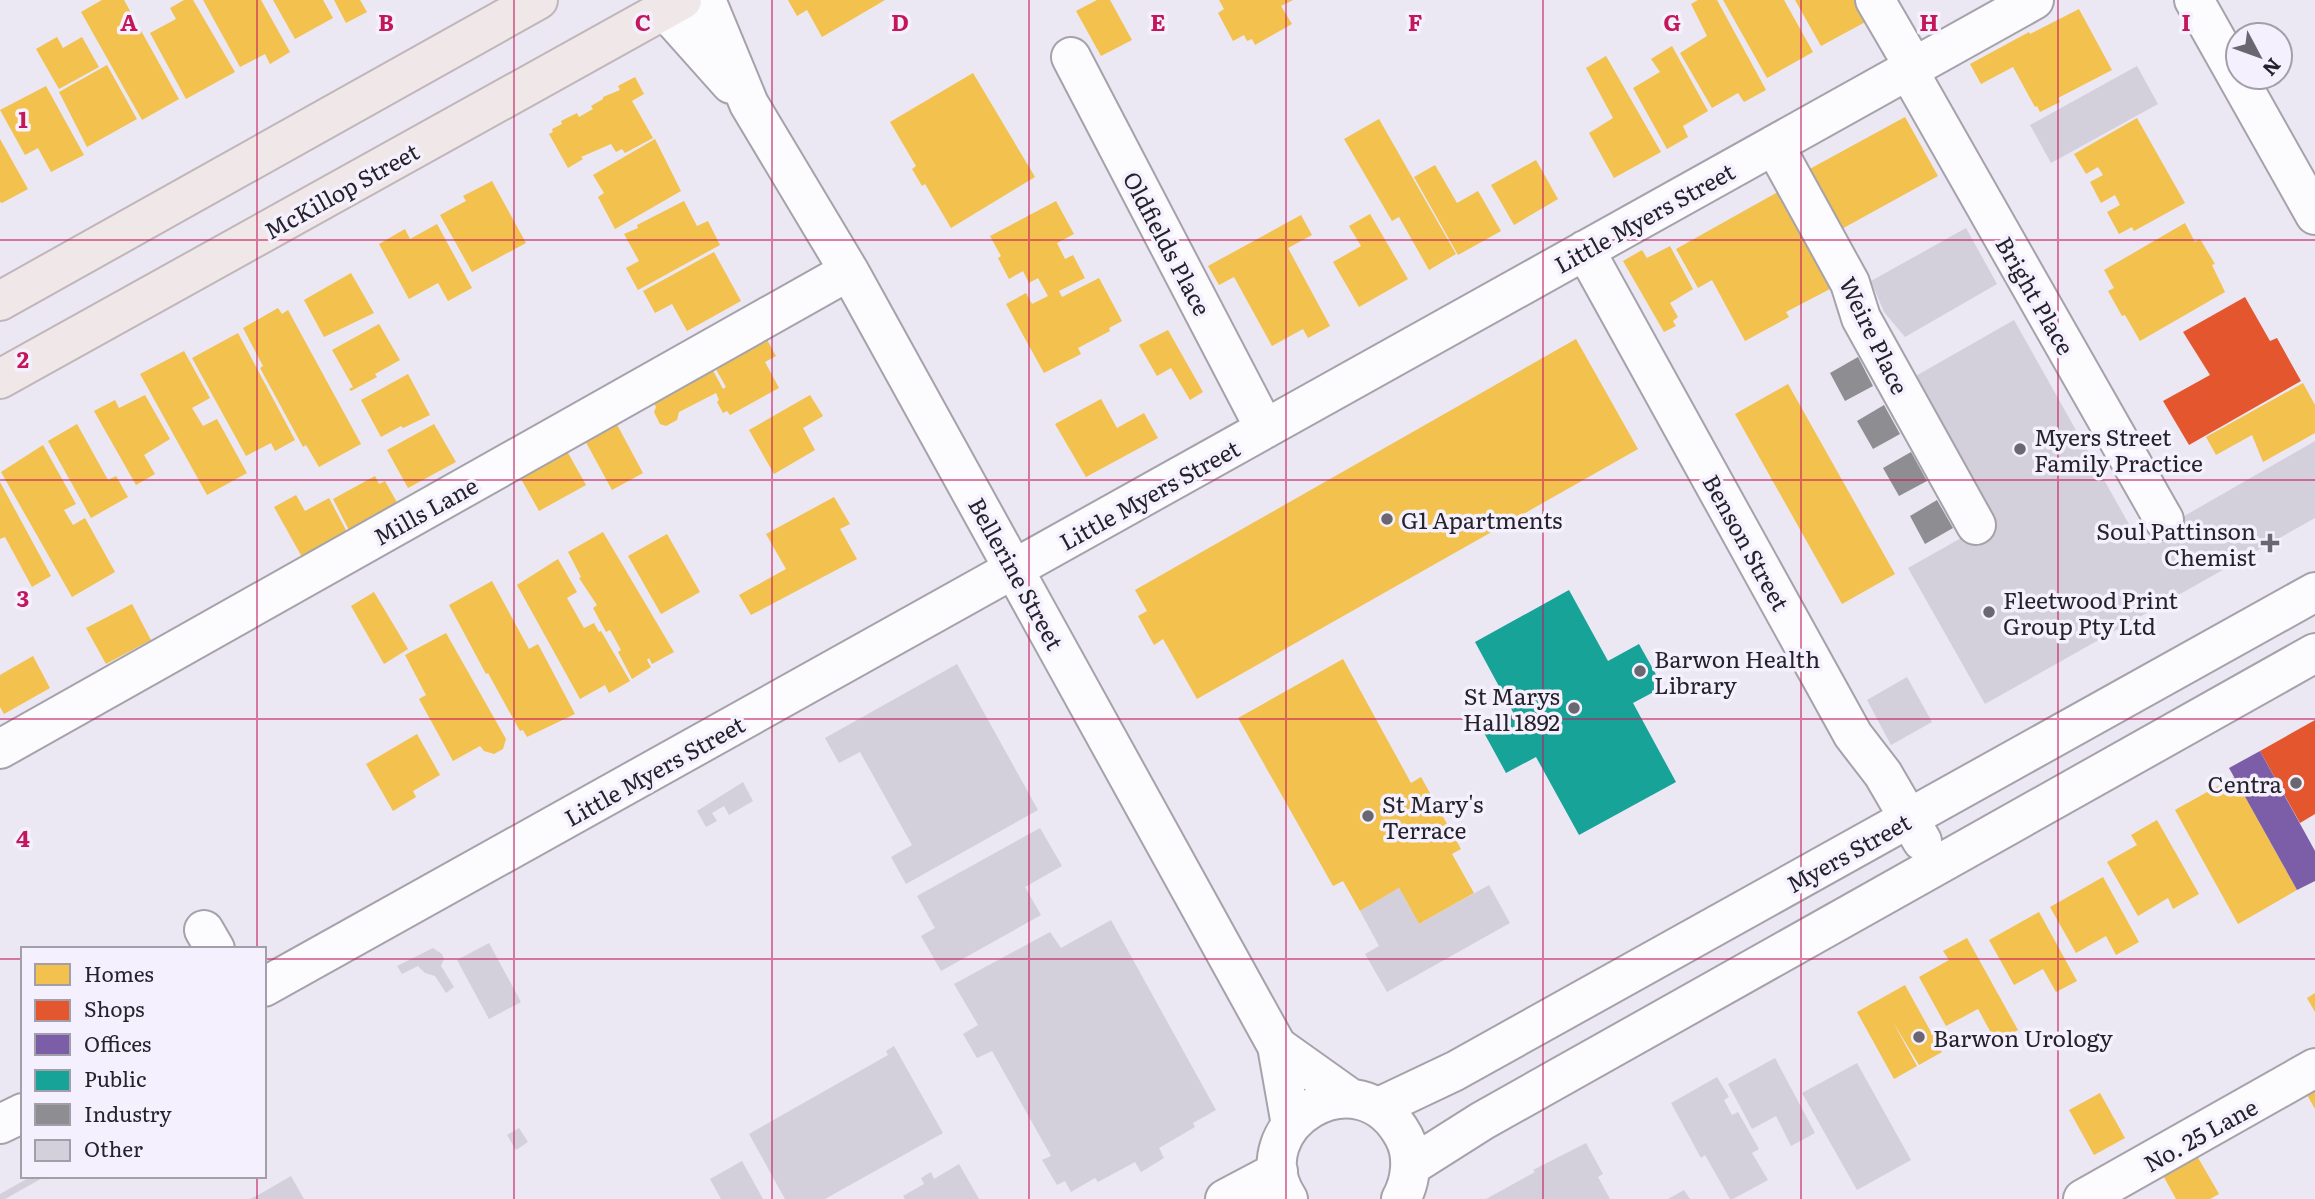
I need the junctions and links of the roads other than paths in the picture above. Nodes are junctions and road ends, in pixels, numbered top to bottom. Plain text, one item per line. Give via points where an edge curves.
1 (538, 0) edge
2 (706, 0) edge
3 (1875, 0) edge
4 (2034, 0) edge
5 (2194, 0) edge
6 (673, 5) edge
7 (1071, 57) dead end
8 (1911, 69) junction
9 (749, 104) junction
10 (1774, 145) junction
11 (2315, 215) edge
12 (1585, 250) junction
13 (849, 271) junction
14 (0, 301) edge
15 (0, 379) edge
16 (1265, 429) junction
17 (2164, 520) dead end
18 (1976, 525) dead end
19 (1015, 569) junction
20 (2315, 592) edge
21 (2315, 653) edge
22 (0, 749) edge
23 (1909, 818) junction
24 (1936, 866) junction
25 (266, 986) edge
26 (1277, 1046) junction
27 (2315, 1068) edge
28 (1364, 1103) junction
29 (21, 1113) edge
30 (0, 1124) edge
31 (1291, 1125) junction
32 (1406, 1182) edge
33 (1283, 1185) edge
34 (1225, 1199) edge
35 (2084, 1199) edge

1 - 14 highway
2 - 9 street, Bellerine Street
3 - 8 street, Bright Place
4 - 8 street, Little Myers Street
5 - 11 street
6 - 9 street, Bellerine Street
6 - 15 highway, McKillop Street
7 - 16 street, Oldfields Place
8 - 10 street, Little Myers Street
8 - 17 street, Bright Place
9 - 13 street, Bellerine Street
10 - 12 street, Little Myers Street
10 - 18 street, Weire Place via 1850,283 1861,318
12 - 16 street, Little Myers Street
12 - 23 street, Benson Street via 1853,735
13 - 19 street, Bellerine Street
13 - 22 street, Mills Lane
16 - 19 street, Little Myers Street
19 - 25 street, Little Myers Street
19 - 26 street, Bellerine Street
20 - 23 street, Myers Street
21 - 24 street
23 - 24 street, Benson Street
23 - 28 street, Myers Street via 1455,1071
24 - 32 street via 1482,1121
26 - 28 street, Bellerine Street
26 - 31 street, Bellerine Street
27 - 35 street, No. 25 Lane
28 - 31 street, Myers Street via 1327,1100 1307,1109
28 - 32 street, Bellerine Street via 1396,1123 1402,1133 1407,1143
29 - 30 street
31 - 33 street via 1278,1155
33 - 34 street

